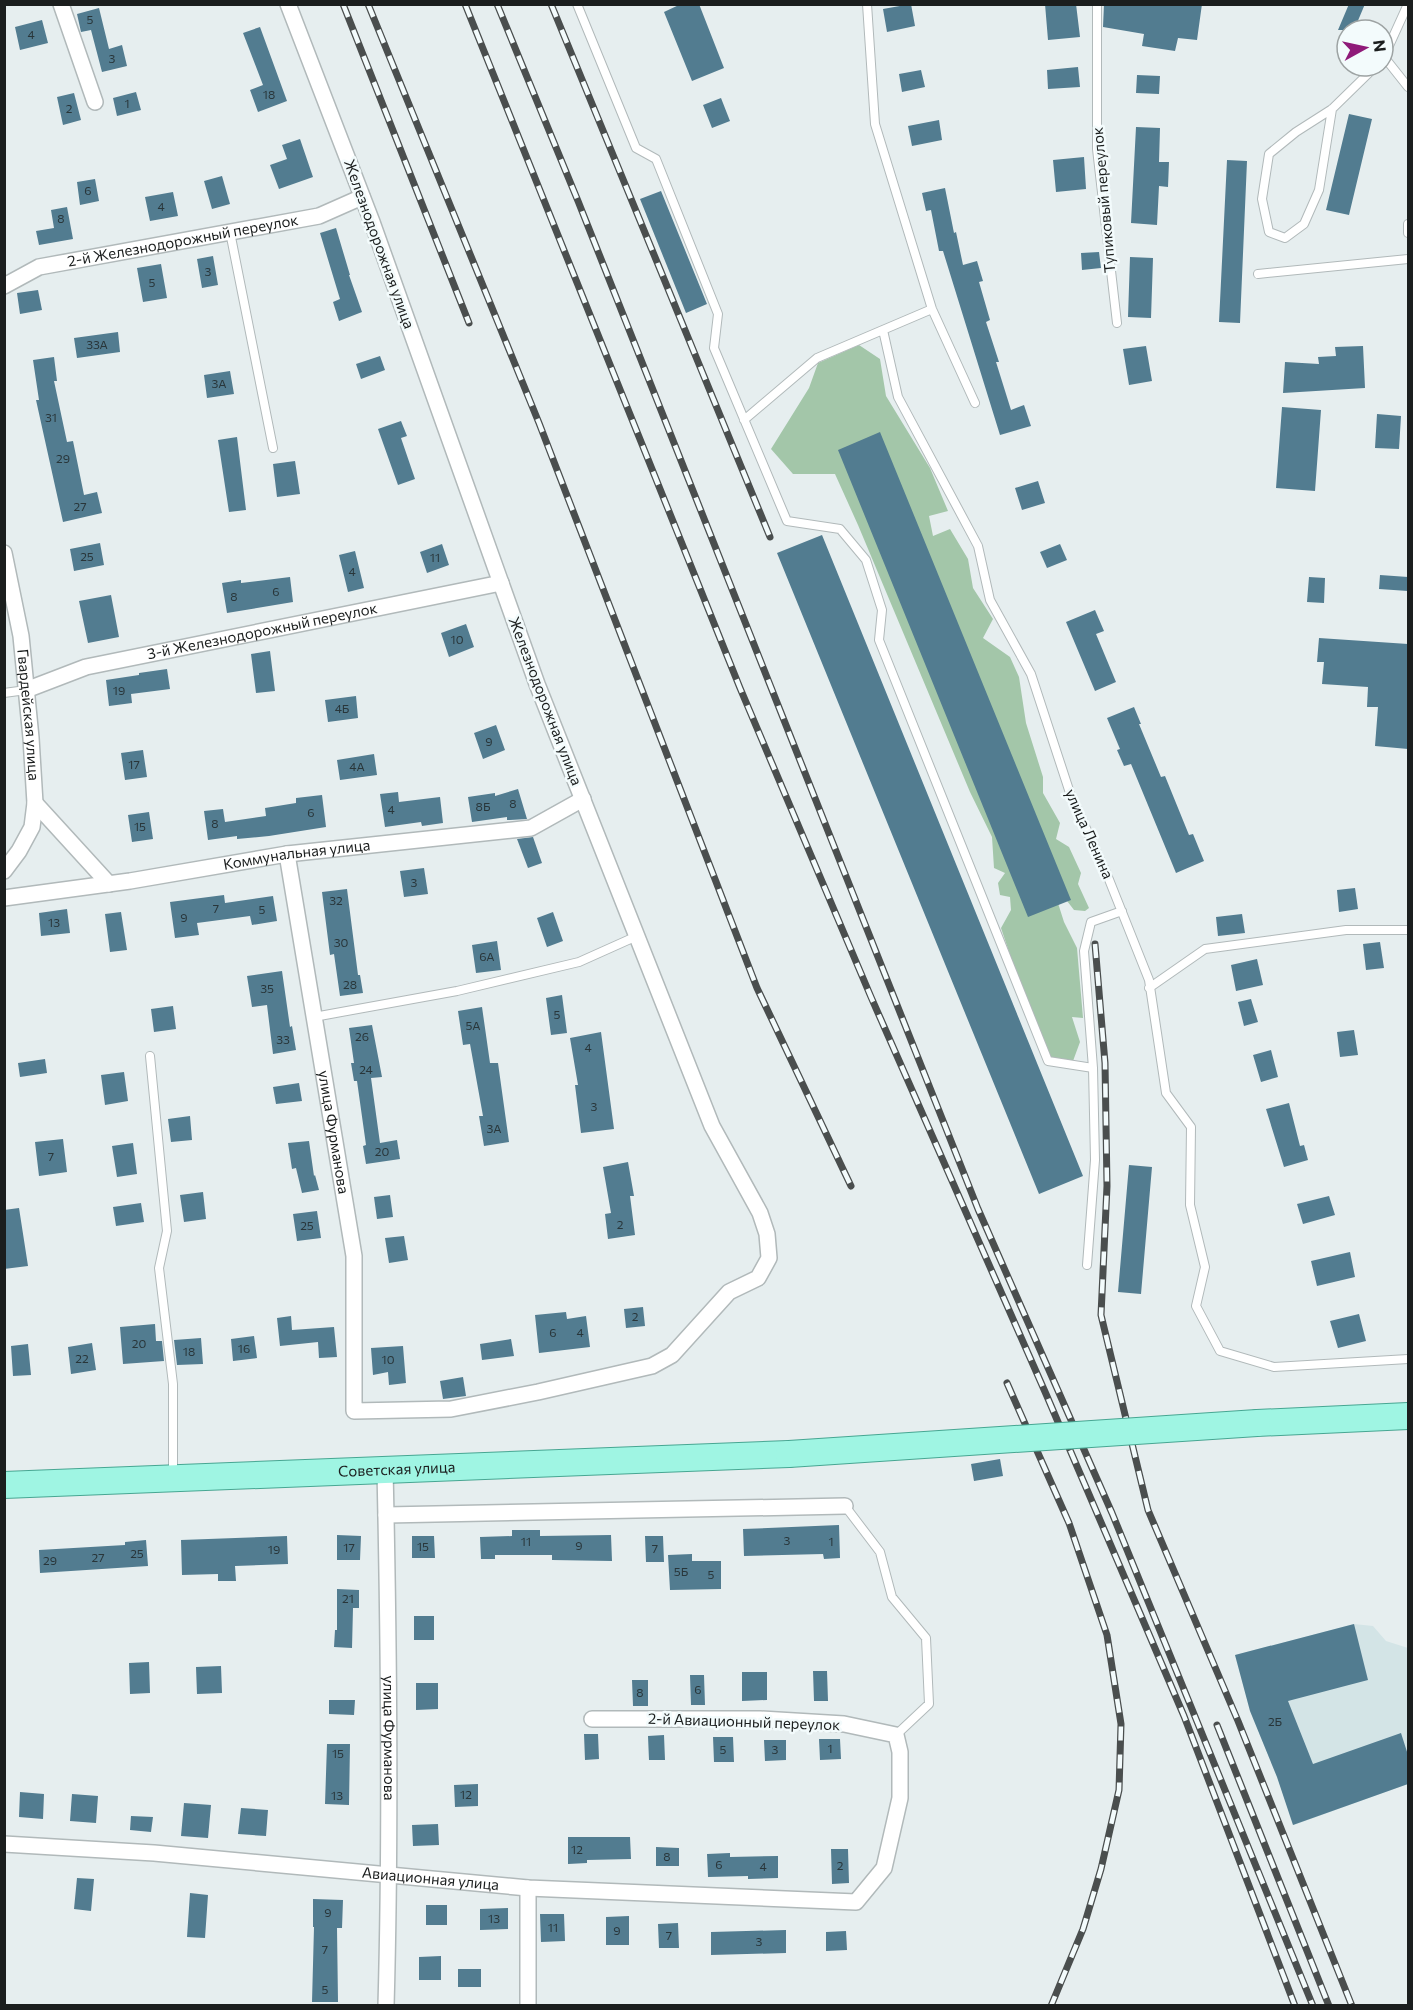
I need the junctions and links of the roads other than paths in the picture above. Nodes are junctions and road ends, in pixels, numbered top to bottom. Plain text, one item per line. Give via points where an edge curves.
1 (61, 4) edge
2 (288, 4) edge
3 (577, 4) edge
4 (867, 4) edge
5 (1097, 4) edge
6 (1408, 4) edge
7 (1395, 34) edge
8 (1395, 72) edge
9 (1364, 78) edge
10 (1408, 87) edge
11 (95, 102) dead end
12 (1332, 109) junction
13 (362, 197) junction
14 (1408, 224) edge
15 (230, 232) junction
16 (1408, 232) edge
17 (1408, 259) edge
18 (1258, 274) dead end
19 (4, 285) edge
20 (932, 309) junction
21 (1117, 323) dead end
22 (883, 330) junction
23 (975, 403) dead end
24 (744, 420) junction
25 (273, 448) dead end
26 (4, 553) edge
27 (501, 583) junction
28 (26, 690) junction
29 (4, 693) edge
30 (583, 799) junction
31 (34, 803) junction
32 (287, 854) junction
33 (4, 871) edge
34 (109, 884) junction
35 (4, 898) edge
36 (1122, 911) junction
37 (1408, 930) edge
38 (638, 936) junction
39 (1149, 988) junction
40 (314, 1017) junction
41 (150, 1056) dead end
42 (1093, 1068) junction
43 (1087, 1265) dead end
44 (1408, 1359) edge
45 (354, 1411) joint
46 (1408, 1416) edge
47 (386, 1470) junction
48 (173, 1479) junction
49 (4, 1485) edge
50 (845, 1506) joint
51 (386, 1515) junction
52 (592, 1719) dead end
53 (896, 1735) junction
54 (4, 1844) edge
55 (390, 1875) junction
56 (528, 1888) junction
57 (386, 2006) edge
58 (528, 2006) edge

1 - 11 street
2 - 13 street, Железнодорожная улица
3 - 24 lane via 636,148 656,159 718,314 714,348
4 - 20 lane via 875,124
5 - 21 lane, Тупиковый переулок via 1097,149
6 - 7 lane
8 - 10 lane
9 - 12 lane
12 - 12 lane via 1269,154 1262,199 1269,232 1285,238 1304,224 1319,190
13 - 15 street, 2-й Железнодорожный переулок via 319,216
13 - 27 street, Железнодорожная улица
14 - 16 lane
15 - 19 street, 2-й Железнодорожный переулок via 39,267
15 - 25 lane
17 - 18 lane
20 - 22 lane
20 - 23 lane
22 - 24 lane via 817,358
22 - 36 lane, улица Ленина via 898,397 978,546 990,600 1031,674 1070,794
24 - 42 lane via 787,521 840,529 866,560 882,610 879,640 1048,1061
26 - 28 street, Гвардейская улица via 21,636
27 - 28 street, 3-й Железнодорожный переулок via 86,667
27 - 30 street, Железнодорожная улица
28 - 29 lane
28 - 31 street, Гвардейская улица
30 - 32 street, Коммунальная улица via 531,828
30 - 38 street, Железнодорожная улица
31 - 33 street, Гвардейская улица via 32,827
31 - 34 street
32 - 34 street, Коммунальная улица
32 - 40 street, улица Фурманова
34 - 35 street, Коммунальная улица
36 - 39 lane, улица Ленина
36 - 42 lane via 1091,922 1084,951
37 - 39 lane via 1346,930 1205,950
38 - 40 lane via 579,962 457,991
38 - 45 street, Железнодорожная улица via 712,1126 760,1213 769,1258 758,1278 729,1293 672,1355 652,1366 451,1408
39 - 44 lane, улица Ленина via 1166,1092 1191,1127 1190,1206 1205,1267 1196,1306 1220,1351 1274,1367
40 - 45 street, улица Фурманова via 354,1256
41 - 48 lane via 167,1231 159,1268 173,1384
42 - 43 lane via 1095,1160
46 - 47 main road, Советская улица, bridge via 789,1454
47 - 48 main road, Советская улица
47 - 51 street, улица Фурманова
48 - 49 main road, Советская улица
50 - 51 street
50 - 53 lane via 880,1552 892,1598 926,1638 929,1704
51 - 55 street, улица Фурманова
52 - 53 street, 2-й Авиационный переулок via 760,1719 844,1724
53 - 56 street, Авиационная улица via 900,1798 884,1868 856,1902
54 - 55 street, Авиационная улица via 154,1853
55 - 56 street, Авиационная улица
55 - 57 street, улица Фурманова
56 - 58 street

